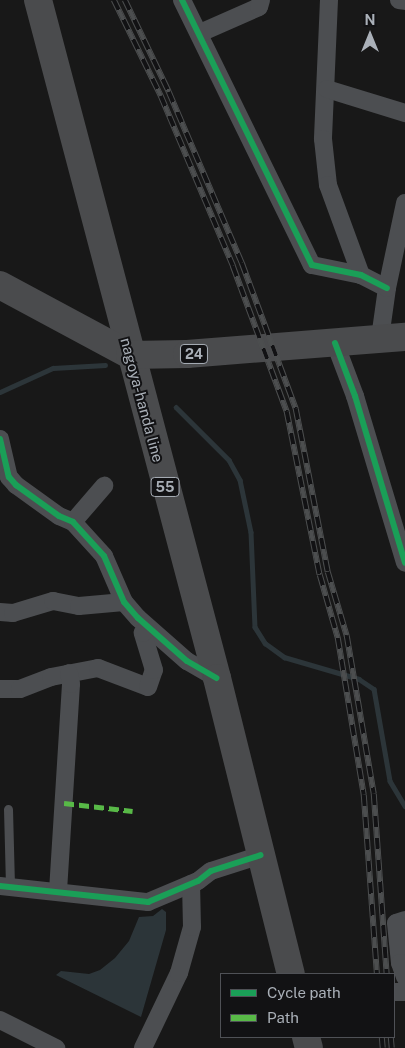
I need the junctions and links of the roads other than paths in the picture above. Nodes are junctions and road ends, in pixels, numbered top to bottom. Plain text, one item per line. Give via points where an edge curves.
1 (38, 0) edge
2 (182, 0) edge
3 (262, 0) edge
4 (329, 0) edge
5 (398, 0) edge
6 (405, 1) edge
7 (200, 33) junction
8 (327, 89) junction
9 (405, 113) edge
10 (405, 203) edge
11 (361, 275) junction
12 (0, 285) edge
13 (387, 288) junction
14 (393, 338) edge
15 (335, 343) junction
16 (130, 355) junction
17 (0, 439) edge
18 (104, 486) dead end
19 (73, 522) junction
20 (401, 531) edge
21 (405, 563) edge
22 (124, 602) junction
23 (0, 612) edge
24 (148, 628) junction
25 (69, 673) junction
26 (217, 678) junction
27 (0, 689) edge
28 (8, 808) dead end
29 (261, 855) junction
30 (191, 884) junction
31 (5, 887) edge
32 (58, 891) junction
33 (405, 920) edge
34 (291, 973) edge
35 (405, 977) edge
36 (0, 1020) edge
37 (56, 1048) edge
38 (143, 1048) edge

1 - 16 main road, nagoya-handa line / 55
2 - 7 street
3 - 7 street via 259,7
4 - 8 street
5 - 6 street
7 - 11 street via 312,265
8 - 9 street
8 - 11 street via 323,139 328,185
10 - 13 street
11 - 13 street
12 - 16 main road
13 - 14 street
14 - 15 main road, 24
15 - 16 main road, 24
15 - 20 street
16 - 26 main road, nagoya-handa line / 55
17 - 19 street via 9,476 16,485 59,516
18 - 19 street
19 - 22 street via 104,556
20 - 21 street
22 - 23 street via 92,606 53,601 13,613
22 - 24 street
24 - 25 street via 143,633 154,670 148,687 98,668
24 - 26 street via 188,661
25 - 27 street via 20,690
25 - 32 street via 71,684
26 - 29 main road, nagoya-handa line / 55
28 - 31 lane
29 - 30 street via 211,871
29 - 34 main road, nagoya-handa line / 55
30 - 32 street via 148,902
30 - 38 street via 192,926 179,973
31 - 32 street
33 - 35 street via 396,924 400,963
36 - 37 street

